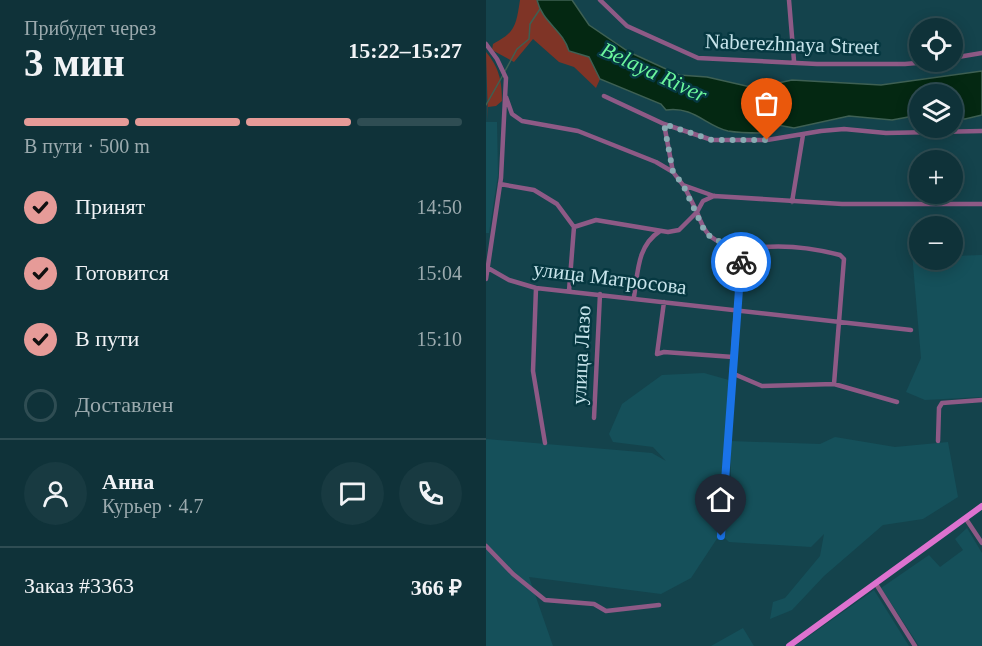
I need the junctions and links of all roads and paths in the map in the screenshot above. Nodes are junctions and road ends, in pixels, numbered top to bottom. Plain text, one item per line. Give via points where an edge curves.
1 (600, 0) edge
2 (789, 0) edge
3 (486, 45) edge
4 (982, 53) edge
5 (963, 56) edge
6 (794, 61) junction
7 (909, 64) edge
8 (604, 96) dead end
9 (506, 97) junction
10 (664, 124) junction
11 (982, 131) edge
12 (803, 135) junction
13 (673, 172) junction
14 (500, 184) junction
15 (683, 185) junction
16 (714, 196) junction
17 (792, 202) junction
18 (982, 204) edge
19 (697, 212) junction
20 (574, 227) junction
21 (660, 231) junction
22 (737, 251) junction
23 (488, 268) junction
24 (486, 279) edge
25 (536, 288) junction
26 (569, 291) junction
27 (600, 294) junction
28 (634, 297) junction
29 (664, 302) junction
30 (736, 309) junction
31 (839, 323) junction
32 (911, 330) dead end
33 (733, 357) junction
34 (734, 374) junction
35 (834, 384) junction
36 (982, 400) edge
37 (897, 402) dead end
38 (594, 418) dead end
39 (938, 441) dead end
40 (545, 443) dead end
41 (982, 506) edge
42 (966, 519) junction
43 (721, 536) dead end
44 (982, 543) edge
45 (486, 546) edge
46 (876, 584) junction
47 (659, 605) dead end
48 (789, 646) edge
49 (915, 646) edge

1 - 6 street, Naberezhnaya Street via 627,26 698,58
2 - 6 street
3 - 9 street via 506,78
4 - 5 street
6 - 7 street, Naberezhnaya Street
8 - 10 street
9 - 13 street via 512,114 522,120 578,131
9 - 14 street
10 - 12 street via 712,140 767,140
10 - 13 street
11 - 12 street via 886,133 843,129
12 - 17 street
13 - 15 street
14 - 20 street via 534,190 557,204
14 - 23 street
15 - 16 street
15 - 19 street
16 - 17 street
16 - 19 street via 703,201
17 - 18 street
19 - 21 street via 679,230
19 - 22 street via 706,234
20 - 21 street via 596,220
20 - 26 street
21 - 28 street via 649,238 643,250
22 - 30 street via 741,273
22 - 31 street via 760,246 799,246 840,255 845,264
23 - 24 street
23 - 25 street, улица Матросова
25 - 26 street, улица Матросова
25 - 40 street via 533,371
26 - 27 street, улица Матросова
27 - 28 street, улица Матросова
27 - 38 street, улица Лазо
28 - 29 street, улица Матросова
29 - 30 street, улица Матросова
29 - 33 street via 657,354
30 - 31 street, улица Матросова
30 - 33 street
31 - 32 street, улица Матросова
31 - 35 street
33 - 34 street
34 - 35 street via 775,388
34 - 43 street
35 - 37 street
36 - 39 street via 942,403
41 - 42 main road
42 - 44 street
42 - 46 main road
45 - 47 street via 545,600 594,604 606,611
46 - 48 main road
46 - 49 street

